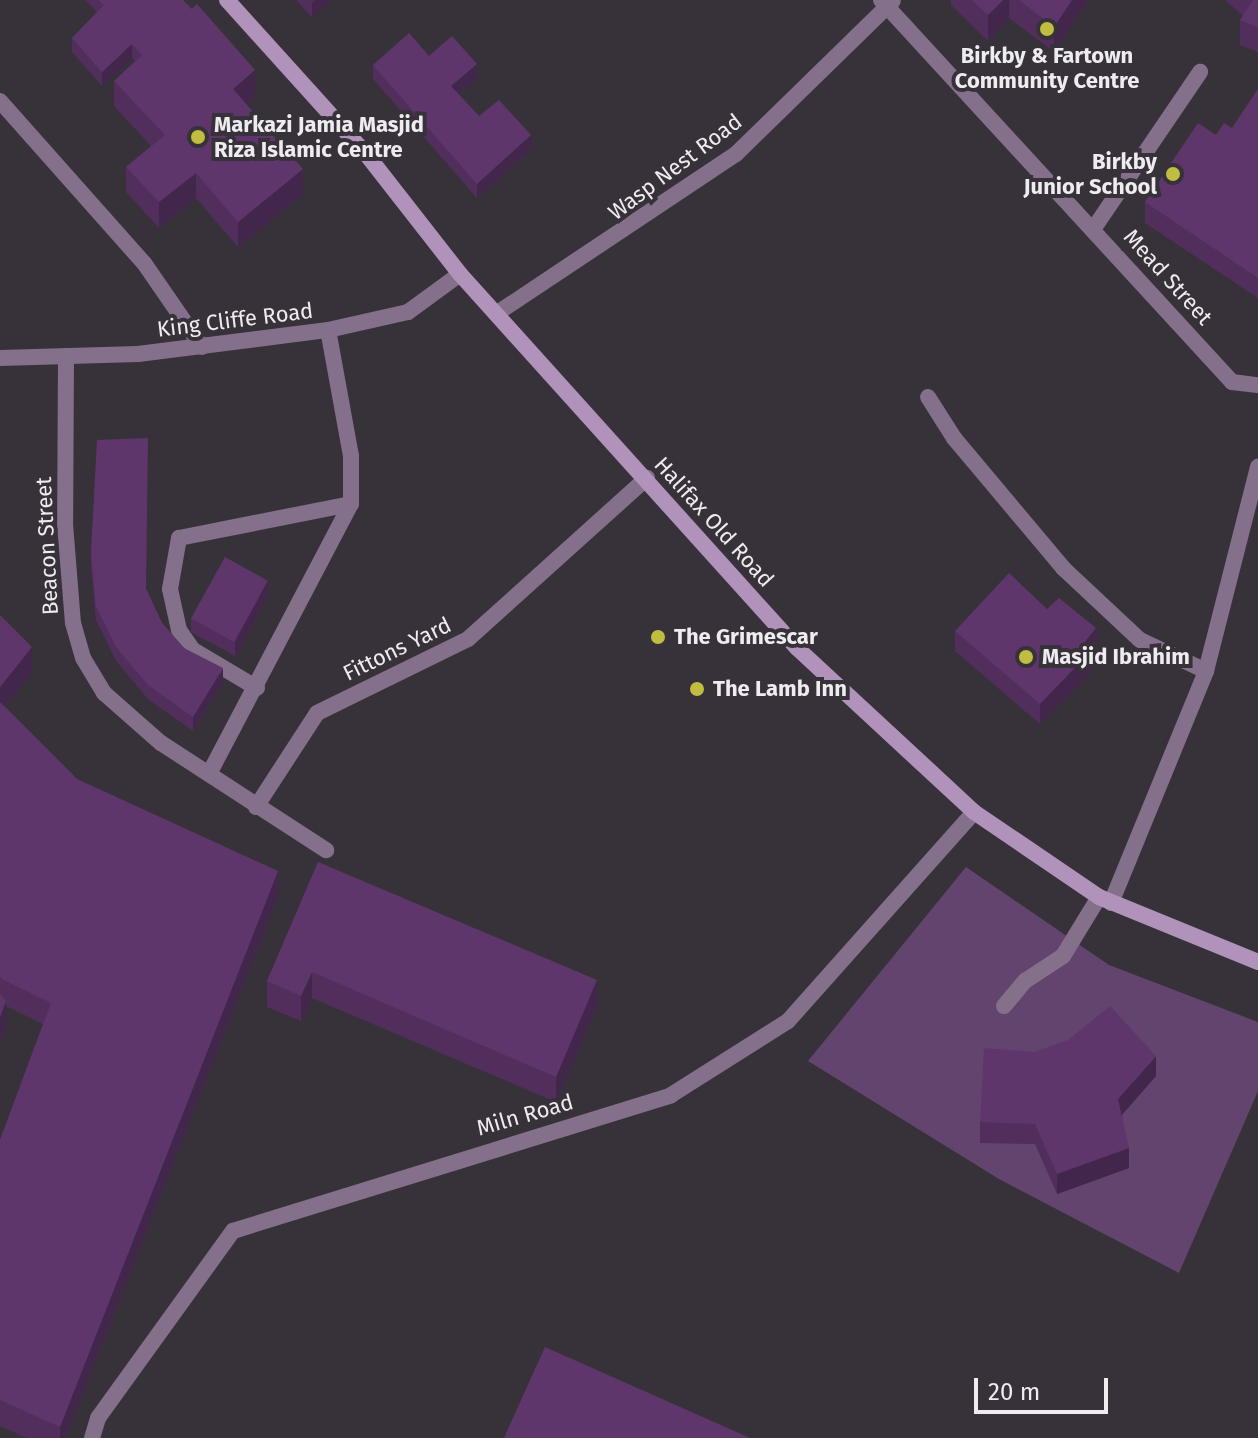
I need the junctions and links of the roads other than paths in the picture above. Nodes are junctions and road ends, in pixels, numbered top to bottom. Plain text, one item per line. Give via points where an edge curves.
1 (227, 0) edge
2 (888, 3) edge
3 (1200, 72) dead end
4 (0, 101) edge
5 (1094, 228) junction
6 (460, 274) junction
7 (499, 312) junction
8 (328, 330) junction
9 (202, 347) junction
10 (66, 356) junction
11 (0, 358) edge
12 (1258, 385) edge
13 (928, 397) dead end
14 (1258, 467) edge
15 (647, 478) junction
16 (351, 504) junction
17 (1206, 671) junction
18 (257, 688) junction
19 (209, 774) junction
20 (256, 807) junction
21 (974, 812) junction
22 (326, 850) dead end
23 (1105, 900) junction
24 (1258, 962) edge
25 (1004, 1006) dead end
26 (92, 1438) edge

1 - 6 street, Halifax Old Road via 367,155
2 - 5 street, Mead Street
2 - 7 street, Wasp Nest Road via 736,154
3 - 5 street
4 - 9 street via 144,263
5 - 12 street, Mead Street via 1232,382
6 - 7 street, Halifax Old Road
6 - 8 street, King Cliffe Road via 408,312
7 - 15 street, Halifax Old Road
8 - 9 street, King Cliffe Road
8 - 16 street via 351,456
9 - 10 street, King Cliffe Road
10 - 11 street, King Cliffe Road
10 - 19 street, Beacon Street via 65,524 73,623 83,658 104,693 161,743
13 - 17 street via 954,438 1063,568 1140,640
14 - 17 street
15 - 20 street, Fittons Yard via 468,639 317,713
15 - 21 street, Halifax Old Road via 797,648
16 - 18 street
16 - 18 street via 179,538 170,589 179,630 193,650
17 - 23 street
18 - 19 street
19 - 20 street, Beacon Street
20 - 22 street, Beacon Street
21 - 23 street, Halifax Old Road
21 - 26 street, Miln Road via 788,1021 671,1095 233,1231 98,1418
23 - 24 street, Halifax Old Road
23 - 25 street via 1063,956 1025,981

